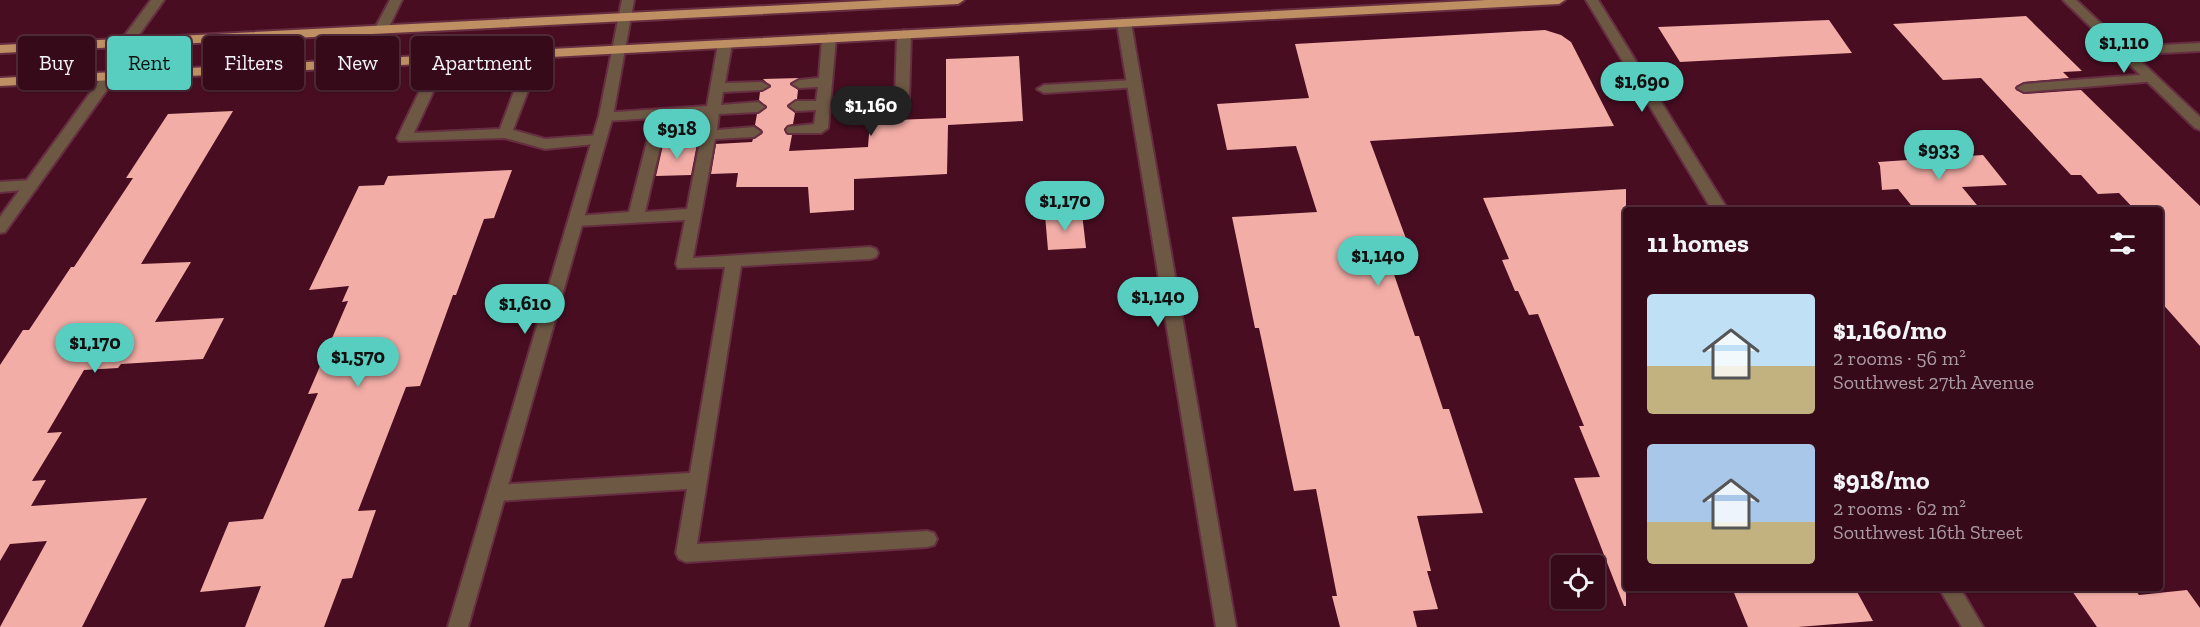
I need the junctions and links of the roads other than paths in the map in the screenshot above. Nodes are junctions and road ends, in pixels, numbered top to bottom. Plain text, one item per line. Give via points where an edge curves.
1 (158, 0) edge
2 (396, 0) edge
3 (628, 0) edge
4 (958, 0) edge
5 (1559, 0) edge
6 (1592, 0) edge
7 (2069, 0) edge
8 (1533, 1) edge
9 (625, 17) junction
10 (1124, 23) junction
11 (381, 30) junction
12 (904, 34) junction
13 (131, 36) edge
14 (829, 38) junction
15 (191, 40) edge
16 (107, 44) edge
17 (725, 44) junction
18 (2200, 47) edge
19 (620, 49) junction
20 (0, 50) edge
21 (2123, 51) junction
22 (553, 53) edge
23 (411, 62) edge
24 (191, 73) edge
25 (107, 77) edge
26 (2151, 78) junction
27 (107, 80) edge
28 (0, 82) edge
29 (826, 82) junction
30 (799, 84) dead end
31 (1134, 84) junction
32 (762, 86) dead end
33 (718, 88) junction
34 (2024, 88) dead end
35 (1044, 89) dead end
36 (427, 90) edge
37 (521, 90) edge
38 (902, 100) dead end
39 (823, 105) junction
40 (796, 106) dead end
41 (758, 107) dead end
42 (714, 110) junction
43 (662, 113) junction
44 (606, 116) junction
45 (2200, 125) edge
46 (793, 130) dead end
47 (754, 132) dead end
48 (505, 133) junction
49 (709, 135) junction
50 (599, 140) junction
51 (31, 185) junction
52 (0, 187) edge
53 (1718, 207) edge
54 (694, 214) junction
55 (636, 217) junction
56 (577, 221) junction
57 (0, 228) edge
58 (870, 253) dead end
59 (734, 261) junction
60 (698, 480) junction
61 (497, 494) junction
62 (927, 539) dead end
63 (1951, 591) edge
64 (458, 627) edge
65 (1226, 627) edge
66 (1973, 627) edge

1 - 13 street
2 - 11 street
3 - 9 street
4 - 9 highway
5 - 8 highway
6 - 53 street
7 - 21 street
8 - 10 highway
9 - 11 highway
9 - 19 street
10 - 12 highway
10 - 31 street
11 - 15 highway
12 - 14 highway
12 - 38 street
14 - 17 highway
14 - 29 street
16 - 20 highway
17 - 19 highway
17 - 33 street
18 - 21 street
19 - 22 highway
19 - 44 street
21 - 26 street
23 - 24 highway
25 - 28 highway
26 - 34 street
26 - 45 street
27 - 51 street
29 - 30 street
29 - 39 street
31 - 35 street
31 - 65 street
32 - 33 street
33 - 42 street
36 - 48 street via 404,138
37 - 48 street
39 - 40 street
39 - 46 street via 822,128
41 - 42 street
42 - 43 street
42 - 49 street
43 - 44 street
43 - 55 street
44 - 50 street
47 - 49 street
48 - 50 street via 545,144
49 - 54 street
50 - 56 street
51 - 52 street
51 - 57 street
54 - 55 street
54 - 59 street via 684,264
55 - 56 street
56 - 61 street
58 - 59 street
59 - 60 street
60 - 61 street
60 - 62 street via 686,553
61 - 64 street
63 - 66 street

